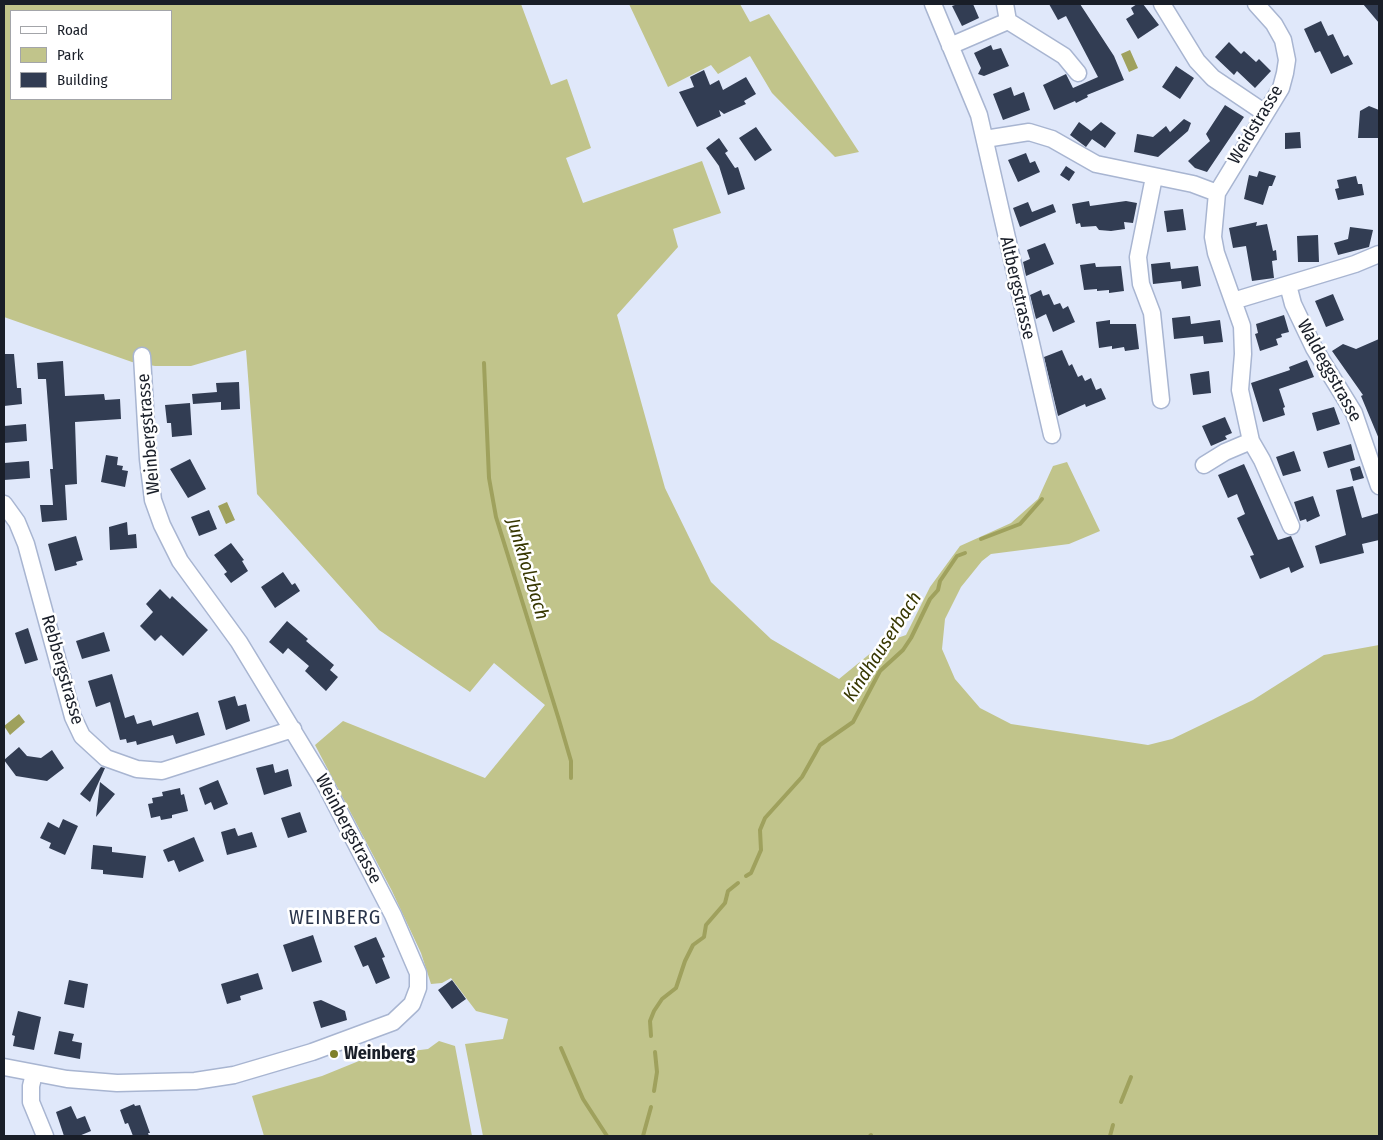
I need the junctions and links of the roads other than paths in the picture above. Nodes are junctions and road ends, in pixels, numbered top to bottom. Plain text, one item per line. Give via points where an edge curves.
1 (933, 4) edge
2 (1005, 4) edge
3 (1162, 4) edge
4 (1256, 4) edge
5 (1008, 21) junction
6 (950, 46) junction
7 (1078, 72) dead end
8 (1265, 113) junction
9 (985, 139) junction
10 (1154, 177) junction
11 (1217, 193) junction
12 (1379, 254) edge
13 (1288, 285) junction
14 (1233, 301) junction
15 (142, 356) dead end
16 (1161, 400) dead end
17 (1052, 435) dead end
18 (1251, 441) junction
19 (1204, 465) dead end
20 (1379, 486) edge
21 (4, 504) edge
22 (1291, 526) dead end
23 (293, 729) junction
24 (4, 1067) edge
25 (34, 1074) junction
26 (45, 1136) edge

1 - 6 street, Altbergstrasse
2 - 5 street
3 - 8 street via 1197,61 1213,78
4 - 8 street, Weidstrasse via 1283,40 1286,60 1281,88
5 - 6 street
5 - 7 street via 1064,56
6 - 9 street, Altbergstrasse via 979,115
8 - 11 street, Weidstrasse
9 - 10 street via 1029,132 1052,139 1096,164
9 - 17 street, Altbergstrasse
10 - 11 street via 1194,184
10 - 16 street via 1138,258 1141,284 1152,313
11 - 14 street via 1213,224 1216,253
12 - 13 street
13 - 14 street
13 - 20 street, Waldeggstrasse via 1293,304 1314,348 1354,413
14 - 18 street via 1243,334 1240,390
15 - 23 street, Weinbergstrasse via 148,459 153,500 162,525 180,561 239,642
18 - 19 street
18 - 22 street
21 - 23 street, Rebbergstrasse via 17,522 26,544 73,717 82,736 106,758 137,769 162,771
23 - 25 street, Weinbergstrasse via 352,833 413,960 418,973 418,988 412,1004 393,1022 369,1032 234,1075 195,1081 141,1083
24 - 25 street, Weinbergstrasse
25 - 26 street via 31,1102

